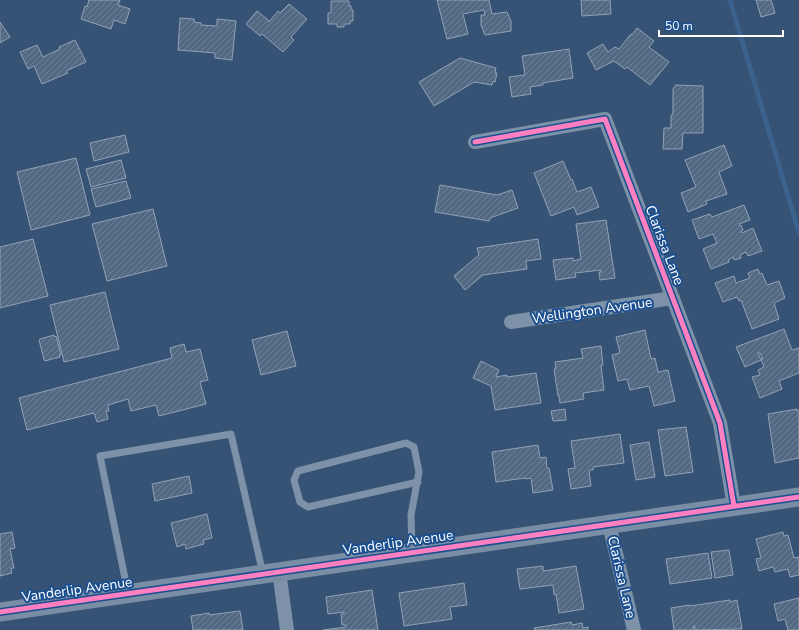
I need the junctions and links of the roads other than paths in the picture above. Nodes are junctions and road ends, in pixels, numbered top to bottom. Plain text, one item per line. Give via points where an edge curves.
1 (474, 142) dead end
2 (673, 298) junction
3 (511, 322) dead end
4 (418, 482) junction
5 (799, 497) edge
6 (734, 506) junction
7 (609, 524) junction
8 (412, 552) junction
9 (271, 573) junction
10 (128, 593) junction
11 (0, 612) edge
12 (287, 630) edge
13 (634, 630) edge

1 - 2 street, Clarissa Lane via 605,119
2 - 3 street, Wellington Avenue
2 - 6 street, Clarissa Lane via 720,423
4 - 4 lane via 419,472 414,447 406,443 298,471 294,480 300,502 308,507
4 - 8 lane via 411,515
5 - 6 street, Vanderlip Avenue
6 - 7 street, Vanderlip Avenue
7 - 8 street, Vanderlip Avenue
7 - 13 street, Clarissa Lane
8 - 9 street, Vanderlip Avenue
9 - 10 street, Vanderlip Avenue
9 - 10 lane via 230,434 100,456
9 - 12 street
10 - 11 street, Vanderlip Avenue

